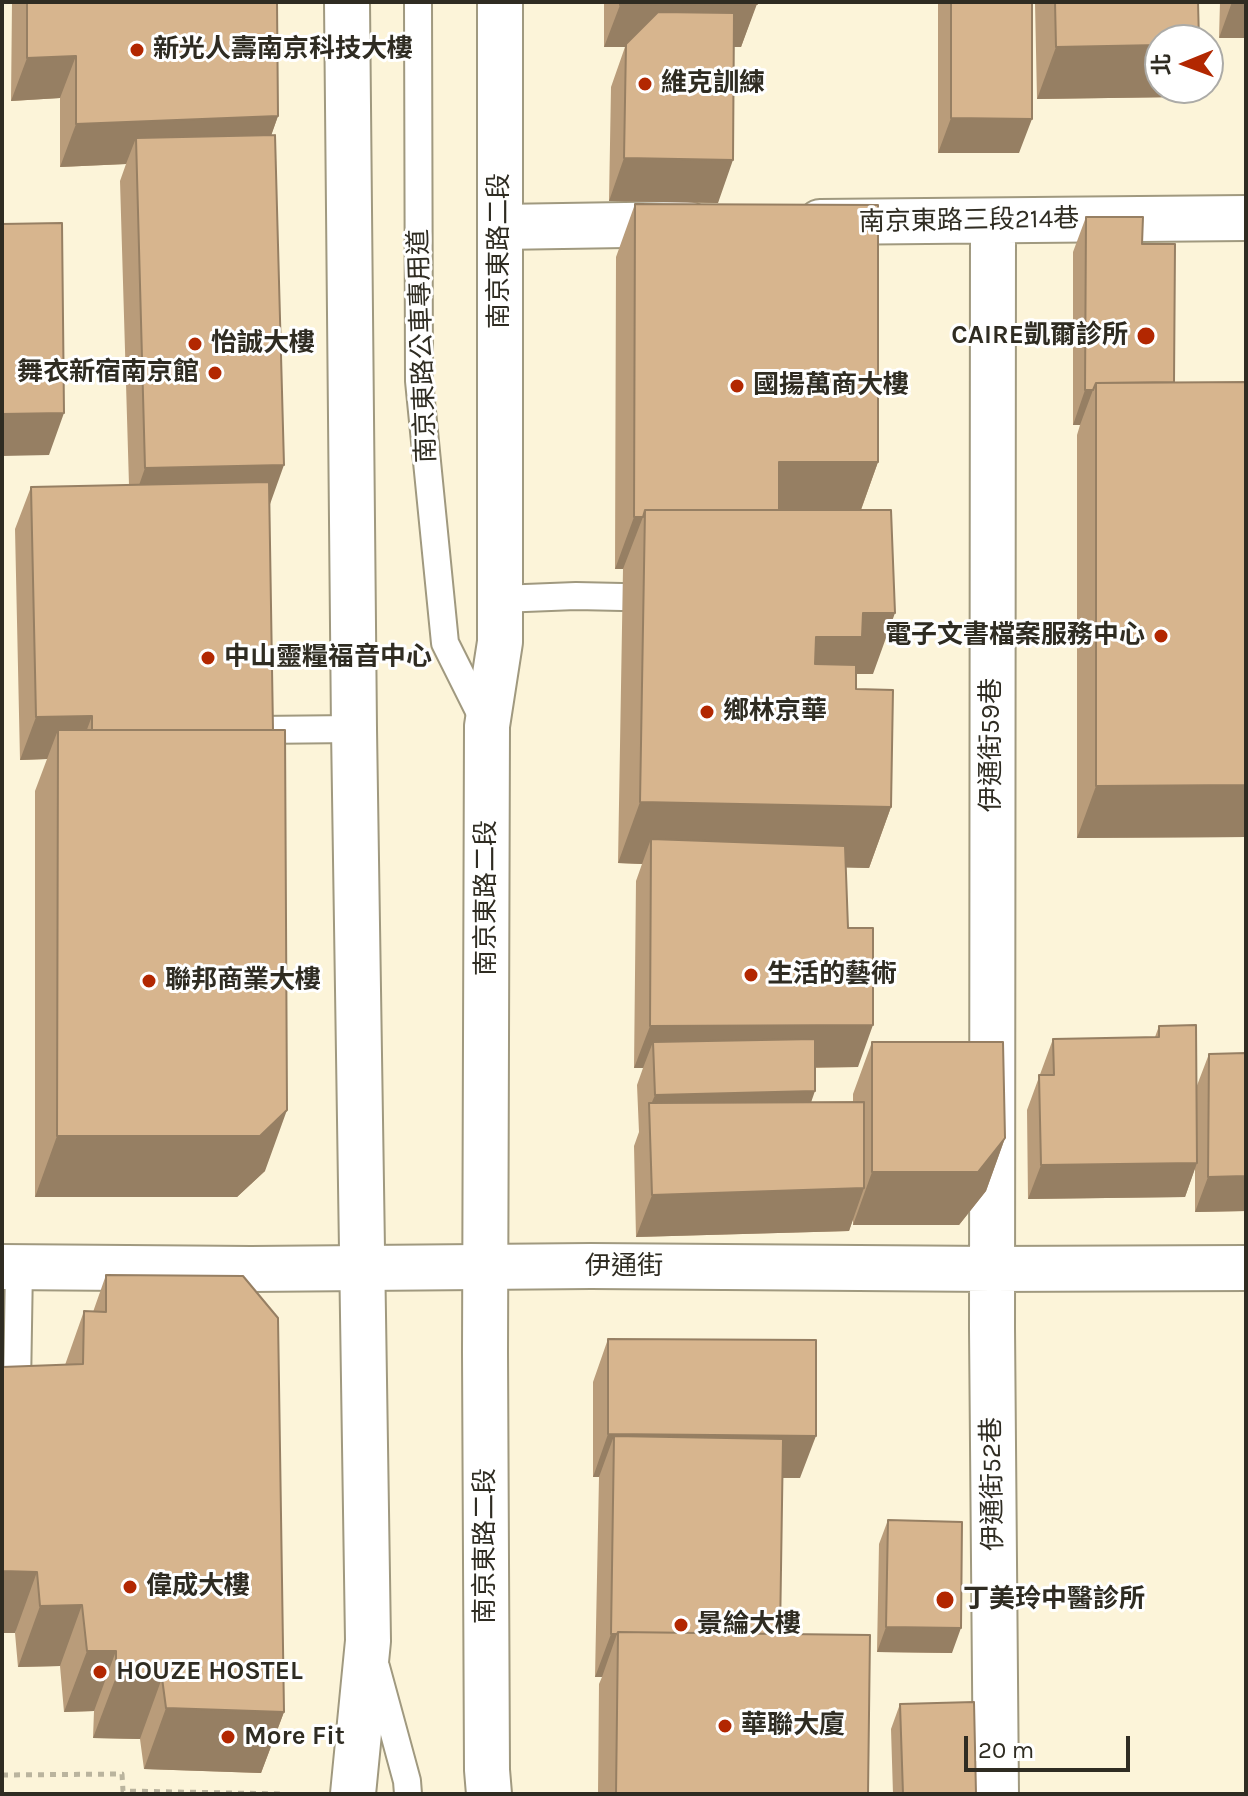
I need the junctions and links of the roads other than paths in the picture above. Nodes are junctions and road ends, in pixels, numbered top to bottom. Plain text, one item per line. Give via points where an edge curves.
1 (347, 2) edge
2 (418, 2) edge
3 (500, 2) edge
4 (1246, 218) edge
5 (993, 221) junction
6 (730, 223) edge
7 (776, 223) edge
8 (500, 227) junction
9 (622, 597) dead end
10 (500, 599) junction
11 (487, 726) junction
12 (354, 729) junction
13 (256, 730) edge
14 (10, 1266) edge
15 (485, 1268) junction
16 (1246, 1268) edge
17 (362, 1269) junction
18 (992, 1269) junction
19 (17, 1387) edge
20 (368, 1641) junction
21 (353, 1794) edge
22 (408, 1794) edge
23 (489, 1794) edge
24 (996, 1794) edge

1 - 12 main road
2 - 11 lane, 南京東路公車專用道 via 419,381 445,643
3 - 8 main road, 南京東路二段
4 - 5 main road, 南京東路三段214巷
5 - 7 main road, 南京東路三段214巷
5 - 18 main road, 伊通街59巷
6 - 8 main road
8 - 10 main road, 南京東路二段
9 - 10 lane
10 - 11 main road, 南京東路二段 via 500,642
11 - 15 main road, 南京東路二段
12 - 13 lane
12 - 17 main road
14 - 17 main road, 伊通街
14 - 19 lane
15 - 17 main road, 伊通街
15 - 18 main road, 伊通街
15 - 23 main road, 南京東路二段
16 - 18 main road, 伊通街
17 - 20 main road
18 - 24 main road, 伊通街52巷
20 - 21 main road
20 - 22 lane

